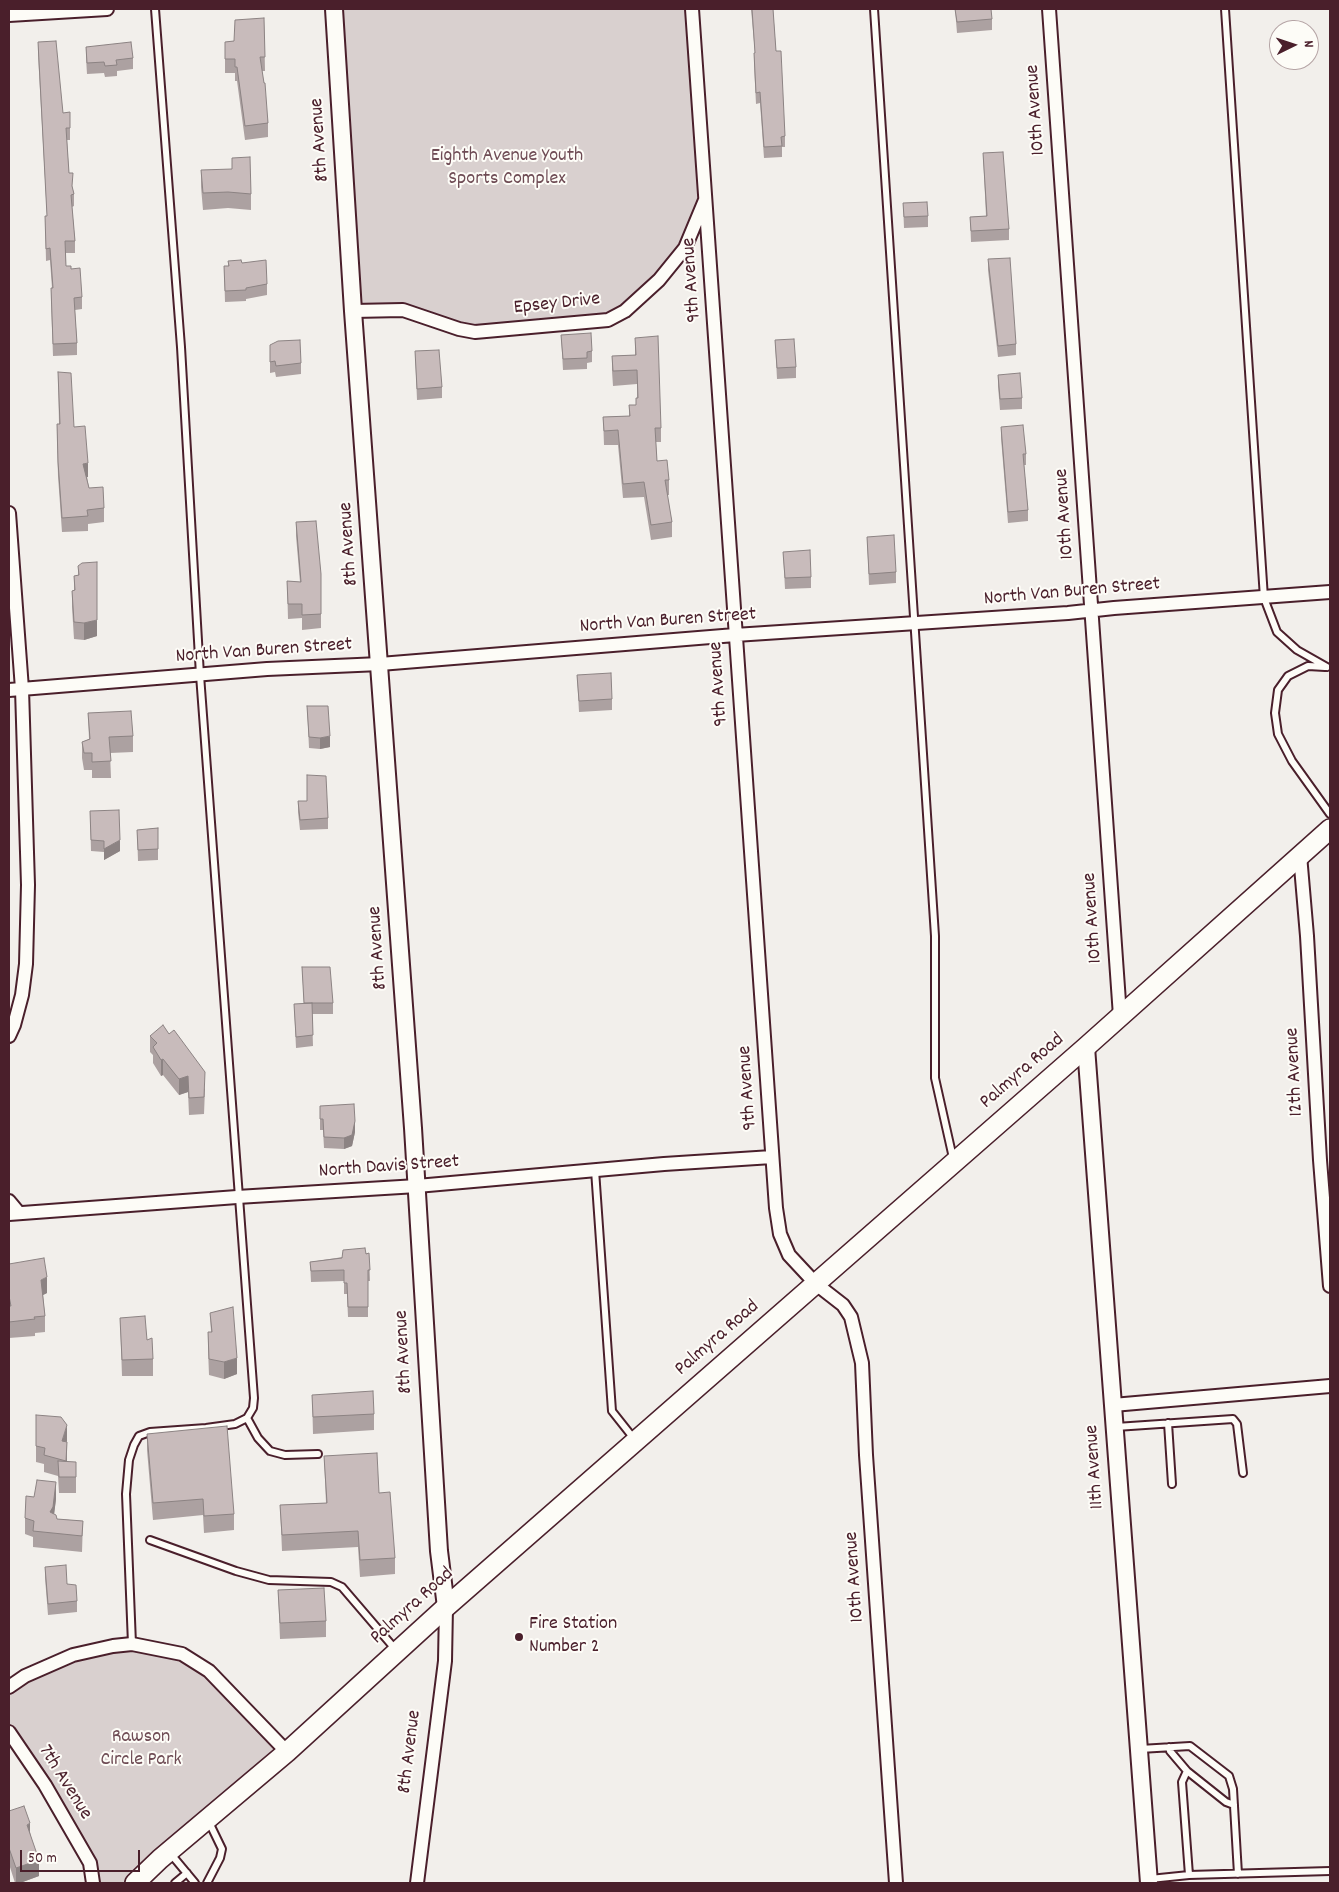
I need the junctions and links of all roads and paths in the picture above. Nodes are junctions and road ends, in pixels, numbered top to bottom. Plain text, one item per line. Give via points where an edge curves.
1 (107, 9) edge
2 (155, 9) edge
3 (334, 9) edge
4 (692, 9) edge
5 (874, 9) edge
6 (1049, 9) edge
7 (1225, 9) edge
8 (9, 15) edge
9 (706, 198) junction
10 (353, 311) junction
11 (9, 513) edge
12 (1330, 592) edge
13 (1264, 598) junction
14 (1092, 610) junction
15 (916, 623) junction
16 (735, 636) junction
17 (380, 664) junction
18 (1329, 668) edge
19 (200, 675) junction
20 (22, 689) junction
21 (9, 690) edge
22 (1330, 814) edge
23 (1330, 829) edge
24 (1300, 856) junction
25 (1120, 1016) junction
26 (9, 1036) edge
27 (1086, 1047) junction
28 (772, 1157) junction
29 (954, 1162) junction
30 (595, 1170) junction
31 (417, 1186) junction
32 (237, 1197) junction
33 (9, 1201) edge
34 (14, 1214) edge
35 (816, 1284) junction
36 (1330, 1286) edge
37 (1330, 1386) edge
38 (1113, 1405) junction
39 (247, 1418) junction
40 (1168, 1423) junction
41 (1115, 1427) junction
42 (635, 1440) junction
43 (318, 1454) dead end
44 (1243, 1473) dead end
45 (1172, 1484) dead end
46 (150, 1540) dead end
47 (446, 1607) junction
48 (132, 1644) junction
49 (397, 1651) junction
50 (9, 1687) edge
51 (9, 1732) edge
52 (1169, 1747) junction
53 (1139, 1749) junction
54 (287, 1752) junction
55 (1187, 1771) junction
56 (1234, 1805) junction
57 (208, 1819) junction
58 (169, 1852) junction
59 (1330, 1871) edge
60 (186, 1873) junction
61 (1238, 1874) junction
62 (1189, 1876) junction
63 (1149, 1881) edge
64 (93, 1883) edge
65 (135, 1883) edge
66 (175, 1883) edge
67 (196, 1883) edge
68 (207, 1883) edge
69 (417, 1883) edge
70 (896, 1883) edge

1 - 8 street
2 - 19 lane via 181,347
3 - 10 street, 8th Avenue
4 - 9 street, 9th Avenue
5 - 15 lane
6 - 14 street, 10th Avenue
7 - 13 lane
9 - 10 street, Epsey Drive via 685,248 659,280 625,311 608,320 475,332 403,310
9 - 16 street, 9th Avenue
10 - 17 street, 8th Avenue
11 - 20 street
12 - 13 street, North Van Buren Street
13 - 14 street, North Van Buren Street
13 - 18 lane via 1276,632 1297,650
14 - 15 street, North Van Buren Street
14 - 25 street, 10th Avenue
15 - 16 street, North Van Buren Street
15 - 29 lane via 935,936 935,1078
16 - 17 street, North Van Buren Street
16 - 28 street, 9th Avenue
17 - 19 street, North Van Buren Street
17 - 31 street, 8th Avenue
18 - 22 lane via 1308,666 1288,676 1278,690 1274,713 1278,734 1292,761
19 - 20 street, North Van Buren Street
19 - 32 lane
20 - 21 street, North Van Buren Street
20 - 26 street via 28,885 26,964 22,995
23 - 24 main road, Palmyra Road
24 - 25 main road, Palmyra Road
24 - 36 street, 12th Avenue
25 - 27 main road, Palmyra Road
27 - 29 main road, Palmyra Road
27 - 38 street, 11th Avenue
28 - 30 street, North Davis Street
28 - 35 street, 9th Avenue via 780,1234 789,1255
29 - 35 main road, Palmyra Road
30 - 31 street, North Davis Street
30 - 42 lane via 612,1411
31 - 32 street, North Davis Street
31 - 47 street, 8th Avenue via 439,1551
32 - 34 street, North Davis Street
32 - 39 lane via 254,1398
33 - 34 street
35 - 42 main road, Palmyra Road
35 - 70 street, 10th Avenue via 843,1305 851,1317 862,1363
37 - 38 street
38 - 41 street, 11th Avenue
39 - 43 lane via 270,1451 286,1455
39 - 48 lane via 235,1424 150,1432 139,1436 134,1445 129,1460 126,1494
40 - 41 lane
40 - 44 lane via 1233,1419 1237,1424
40 - 45 lane
41 - 53 street, 11th Avenue
42 - 47 main road, Palmyra Road
46 - 49 lane via 269,1580 331,1582 342,1587
47 - 49 main road, Palmyra Road
47 - 69 street, 8th Avenue via 445,1661
48 - 50 street via 73,1655 25,1676
48 - 54 street via 182,1654 208,1671
49 - 54 main road, Palmyra Road
51 - 64 street, 7th Avenue via 45,1785 90,1863
52 - 53 lane
52 - 55 lane
52 - 56 lane via 1190,1746 1225,1772 1232,1782
53 - 63 street, 11th Avenue
54 - 57 main road, Palmyra Road
55 - 56 lane
55 - 62 lane via 1182,1782
56 - 61 lane
57 - 58 main road, Palmyra Road
57 - 68 lane via 222,1849
58 - 60 lane
58 - 65 main road, Palmyra Road
59 - 61 lane
60 - 66 lane
60 - 67 lane
61 - 62 lane
62 - 63 lane

